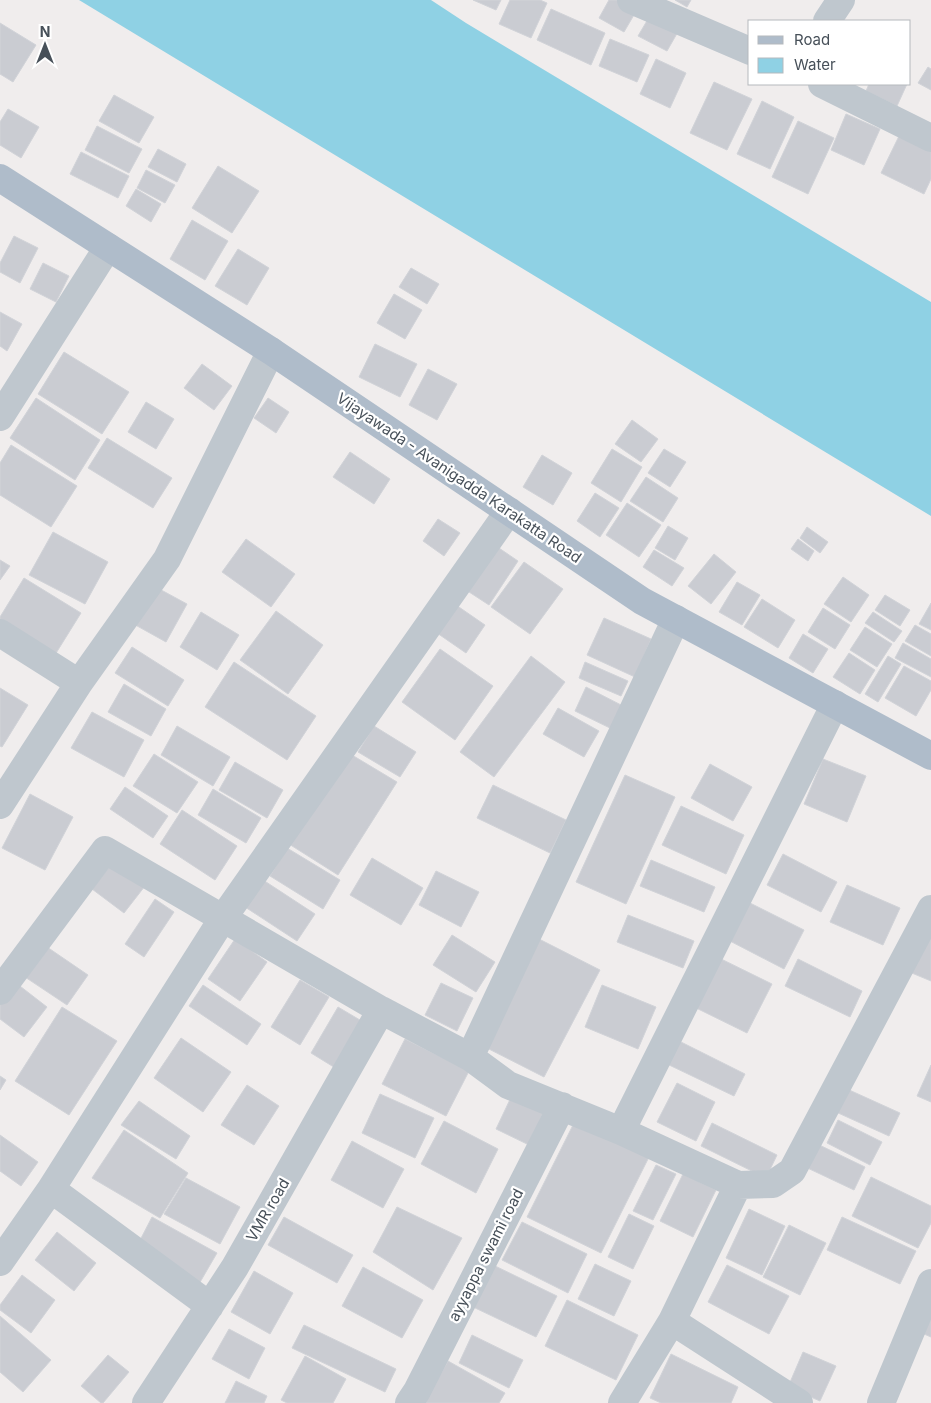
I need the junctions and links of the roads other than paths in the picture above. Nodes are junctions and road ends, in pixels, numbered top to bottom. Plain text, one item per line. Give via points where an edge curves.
1 (631, 0) edge
2 (841, 0) edge
3 (828, 20) edge
4 (748, 50) edge
5 (824, 85) edge
6 (931, 138) edge
7 (0, 178) edge
8 (108, 247) junction
9 (271, 351) junction
10 (0, 417) edge
11 (509, 512) junction
12 (676, 619) junction
13 (0, 633) edge
14 (79, 683) junction
15 (834, 704) junction
16 (931, 756) edge
17 (0, 805) edge
18 (931, 909) edge
19 (223, 918) junction
20 (0, 992) edge
21 (381, 1010) junction
22 (470, 1057) junction
23 (562, 1106) junction
24 (621, 1131) junction
25 (738, 1185) junction
26 (51, 1189) junction
27 (0, 1262) edge
28 (931, 1283) edge
29 (210, 1306) junction
30 (672, 1321) junction
31 (146, 1403) edge
32 (409, 1403) edge
33 (622, 1403) edge
34 (799, 1403) edge
35 (881, 1403) edge

1 - 4 street
2 - 3 street
5 - 6 street
7 - 8 main road, Vijayawada - Avanigadda Karakatta Road
8 - 9 main road, Vijayawada - Avanigadda Karakatta Road
8 - 10 street
9 - 11 main road, Vijayawada - Avanigadda Karakatta Road
9 - 14 street via 167,559
11 - 12 main road, Vijayawada - Avanigadda Karakatta Road via 642,601
11 - 19 street
12 - 15 main road, Vijayawada - Avanigadda Karakatta Road
12 - 22 street
13 - 14 street
14 - 17 street
15 - 16 main road, Vijayawada - Avanigadda Karakatta Road
15 - 24 street
18 - 25 street via 792,1171 773,1184
19 - 20 street via 105,850
19 - 21 street
19 - 26 street
21 - 22 street
21 - 29 street, VMR road via 236,1268
22 - 23 street via 508,1085
23 - 24 street
23 - 32 street, ayyappa swami road
24 - 25 street
25 - 30 street
26 - 27 street
26 - 29 street
28 - 35 street
29 - 31 street, VMR road
30 - 33 street
30 - 34 street

